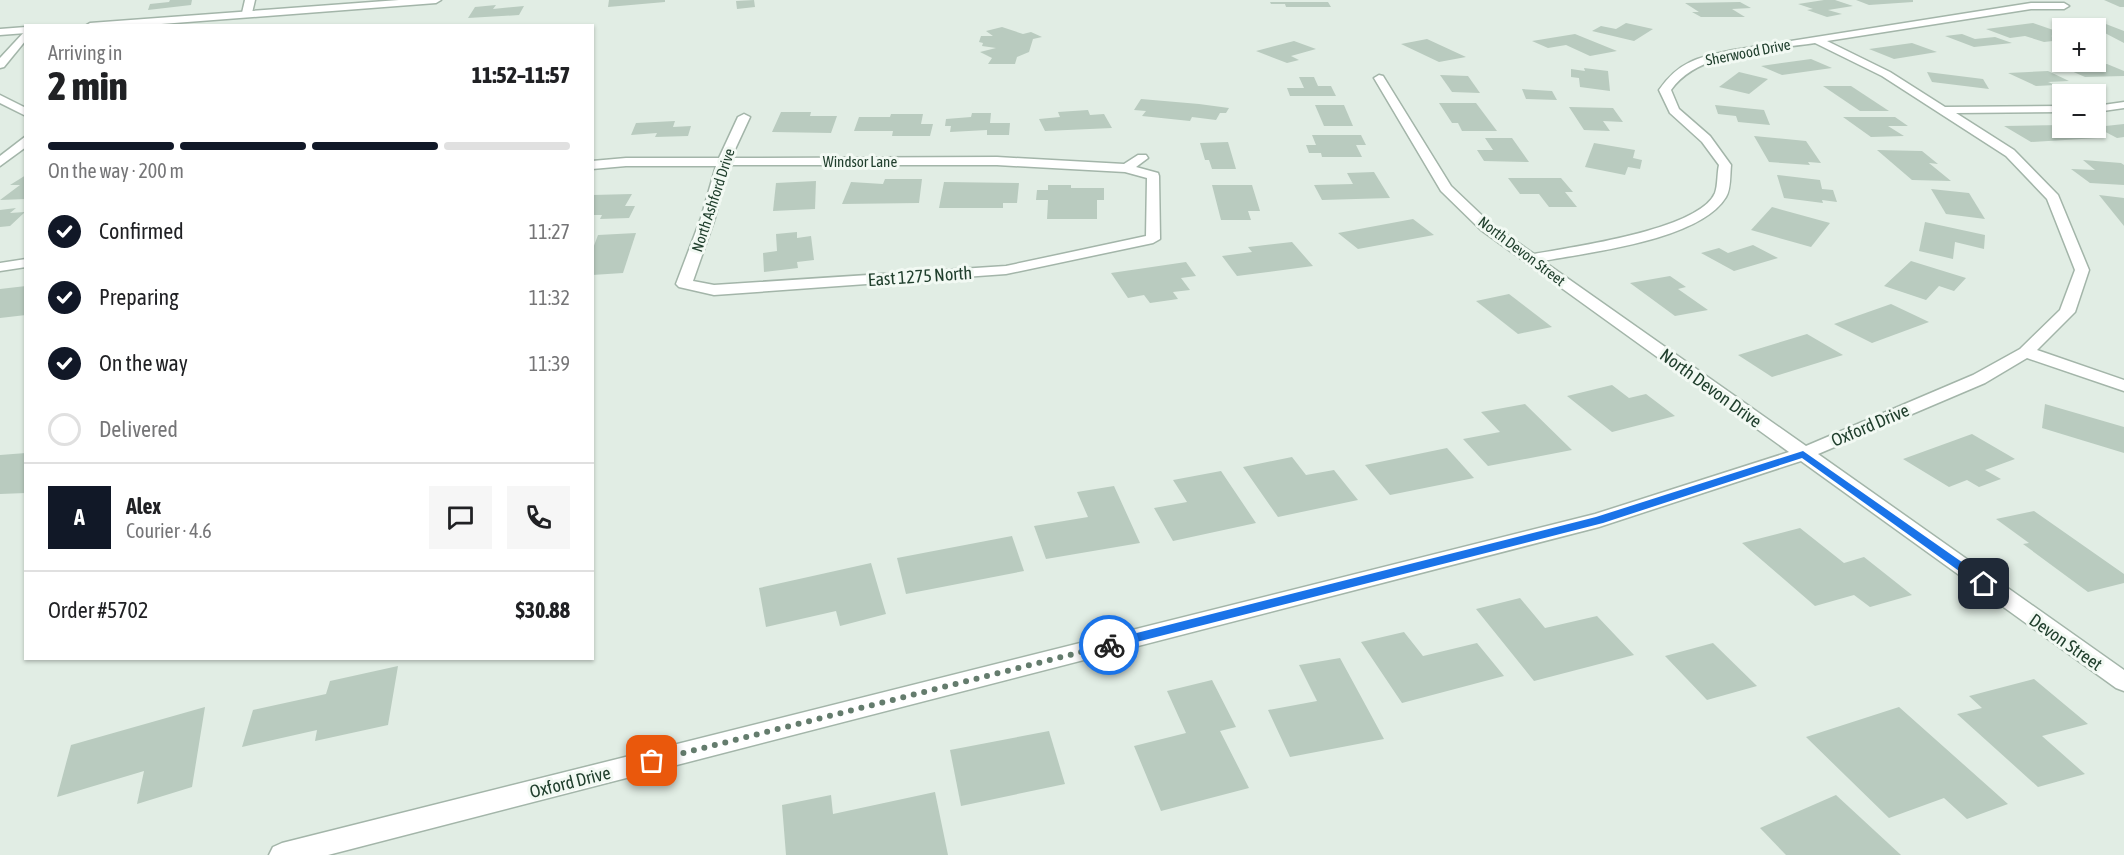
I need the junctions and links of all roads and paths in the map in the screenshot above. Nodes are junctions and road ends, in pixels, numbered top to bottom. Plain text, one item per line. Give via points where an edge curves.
1 (250, 0) edge
2 (436, 0) edge
3 (2064, 6) dead end
4 (247, 13) junction
5 (114, 24) edge
6 (0, 32) edge
7 (24, 32) edge
8 (24, 35) edge
9 (1817, 40) junction
10 (0, 65) edge
11 (1379, 78) dead end
12 (0, 98) edge
13 (2124, 105) edge
14 (2106, 108) edge
15 (2052, 109) edge
16 (1946, 110) junction
17 (24, 112) edge
18 (744, 117) dead end
19 (24, 142) edge
20 (1142, 158) dead end
21 (0, 162) edge
22 (723, 162) junction
23 (594, 165) edge
24 (1126, 168) junction
25 (1153, 239) joint
26 (1532, 259) junction
27 (24, 263) edge
28 (0, 267) edge
29 (684, 284) joint
30 (1618, 322) joint
31 (2026, 352) junction
32 (2124, 386) edge
33 (1803, 454) junction
34 (2124, 682) edge
35 (282, 855) edge

1 - 4 street
2 - 4 street
3 - 9 street, Sherwood Drive via 2031,6
4 - 5 street
6 - 7 street
8 - 10 street
9 - 16 street, Oxford Drive via 1886,74
9 - 26 street, Sherwood Drive via 1694,62 1675,75 1665,90 1674,111 1706,139 1725,165 1721,195 1696,219 1648,236
11 - 26 street, North Devon Street via 1446,188 1486,226
12 - 17 street
13 - 14 street
15 - 16 street
16 - 31 street, Oxford Drive via 2010,153 2054,198 2082,270 2067,312
18 - 22 street, North Ashford Drive
19 - 21 street
20 - 24 street
22 - 23 street, Windsor Lane
22 - 24 street, Windsor Lane via 997,161
22 - 29 street, North Ashford Drive
24 - 25 street, Windsor Lane via 1153,176
25 - 29 street, East 1275 North via 1006,270 714,290
26 - 30 street, North Devon Street
27 - 28 street
30 - 33 street, North Devon Drive
31 - 32 street
31 - 33 street, Oxford Drive via 1979,379
33 - 34 street, Devon Street
33 - 35 street, Oxford Drive via 1599,520

